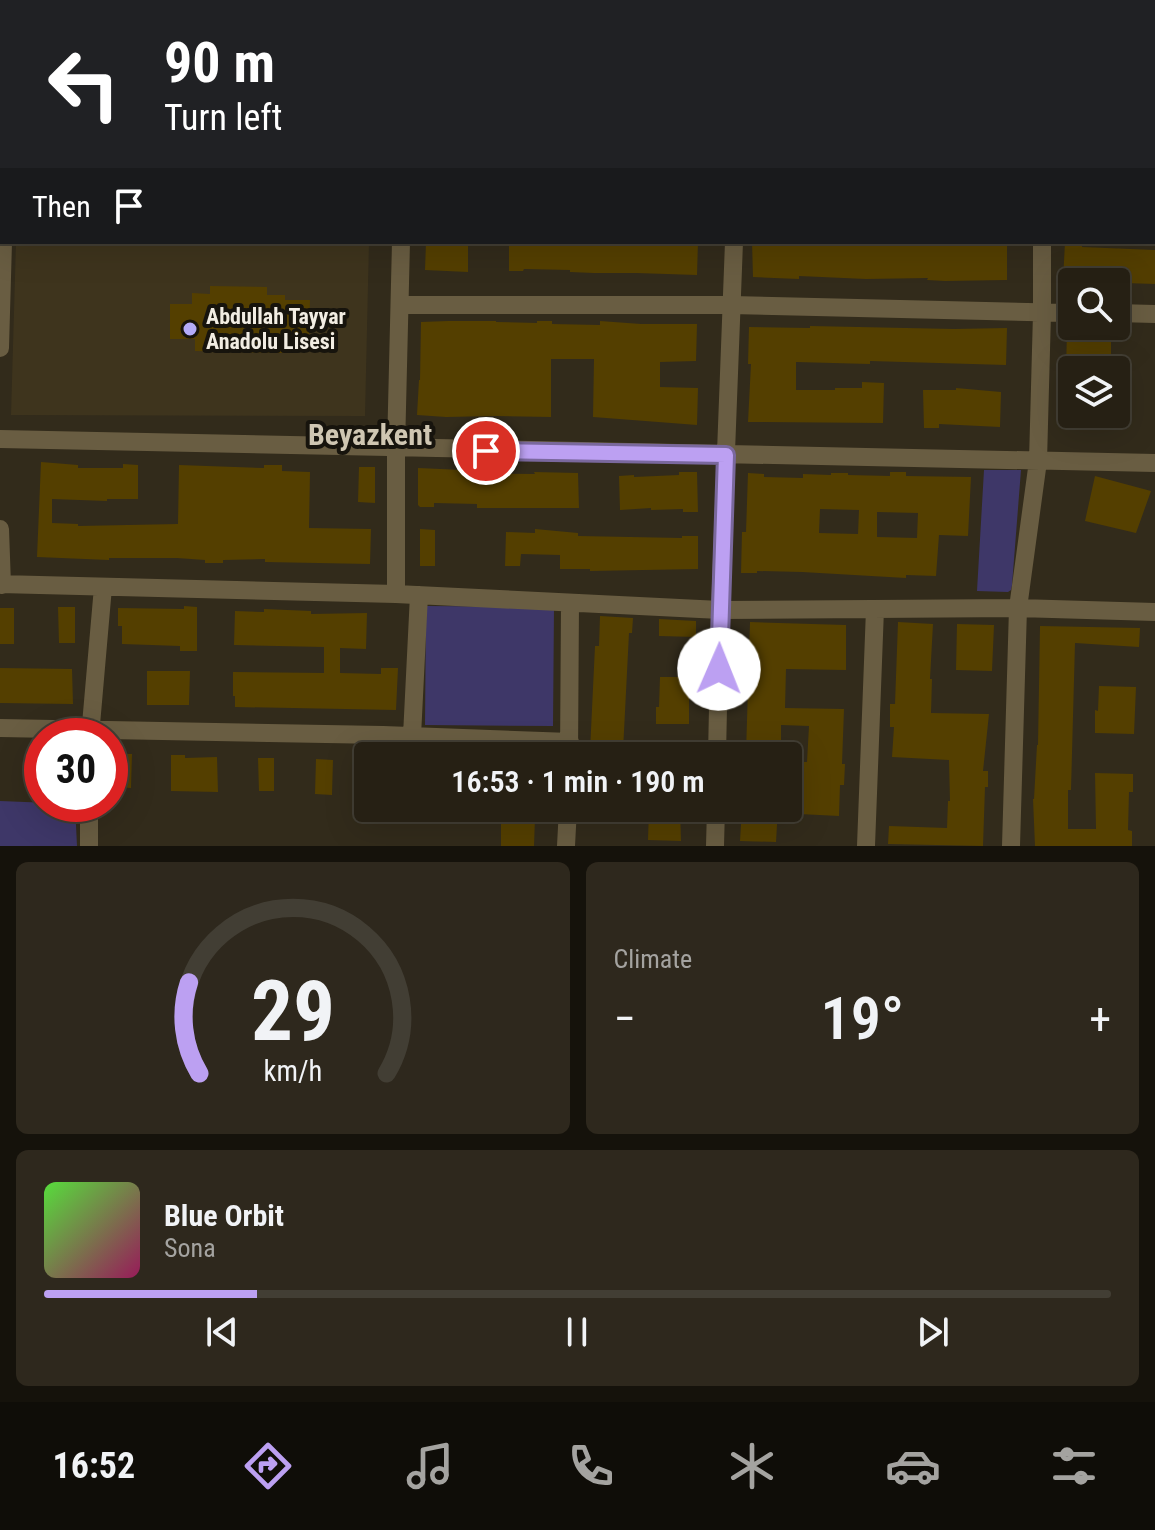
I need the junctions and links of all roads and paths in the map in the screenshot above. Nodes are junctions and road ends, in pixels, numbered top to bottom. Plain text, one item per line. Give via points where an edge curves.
1 (3, 244) edge
2 (401, 244) edge
3 (734, 244) edge
4 (1042, 244) edge
5 (1, 281) edge
6 (400, 305) junction
7 (731, 305) junction
8 (1042, 313) junction
9 (1058, 313) edge
10 (1130, 313) edge
11 (1155, 314) edge
12 (0, 348) edge
13 (0, 439) edge
14 (396, 449) junction
15 (726, 455) junction
16 (1038, 461) junction
17 (1155, 463) edge
18 (0, 529) edge
19 (1, 584) edge
20 (103, 587) junction
21 (396, 594) junction
22 (419, 595) junction
23 (570, 603) junction
24 (1018, 608) junction
25 (875, 609) junction
26 (720, 610) junction
27 (1155, 612) edge
28 (91, 718) edge
29 (0, 728) edge
30 (24, 729) edge
31 (128, 733) edge
32 (412, 736) junction
33 (484, 742) edge
34 (569, 742) edge
35 (717, 742) edge
36 (89, 822) edge
37 (567, 822) edge
38 (716, 822) edge
39 (89, 846) edge
40 (566, 846) edge
41 (715, 846) edge
42 (866, 846) edge
43 (1011, 846) edge

1 - 5 street
2 - 6 street
3 - 7 street
4 - 8 street
5 - 12 street
6 - 7 street
6 - 14 street
7 - 8 street
7 - 15 street
8 - 9 street
8 - 16 street
10 - 11 street
13 - 14 street
14 - 15 street
14 - 21 street
15 - 16 street
15 - 26 street
16 - 17 street
16 - 24 street
18 - 19 street
19 - 20 street
20 - 21 street
20 - 28 street
21 - 22 street
22 - 23 street
22 - 32 street
23 - 26 street
23 - 34 street
24 - 25 street
24 - 27 street
24 - 43 street
25 - 26 street
25 - 42 street
26 - 35 street
29 - 30 street
31 - 32 street
32 - 33 street
36 - 39 street
37 - 40 street
38 - 41 street

